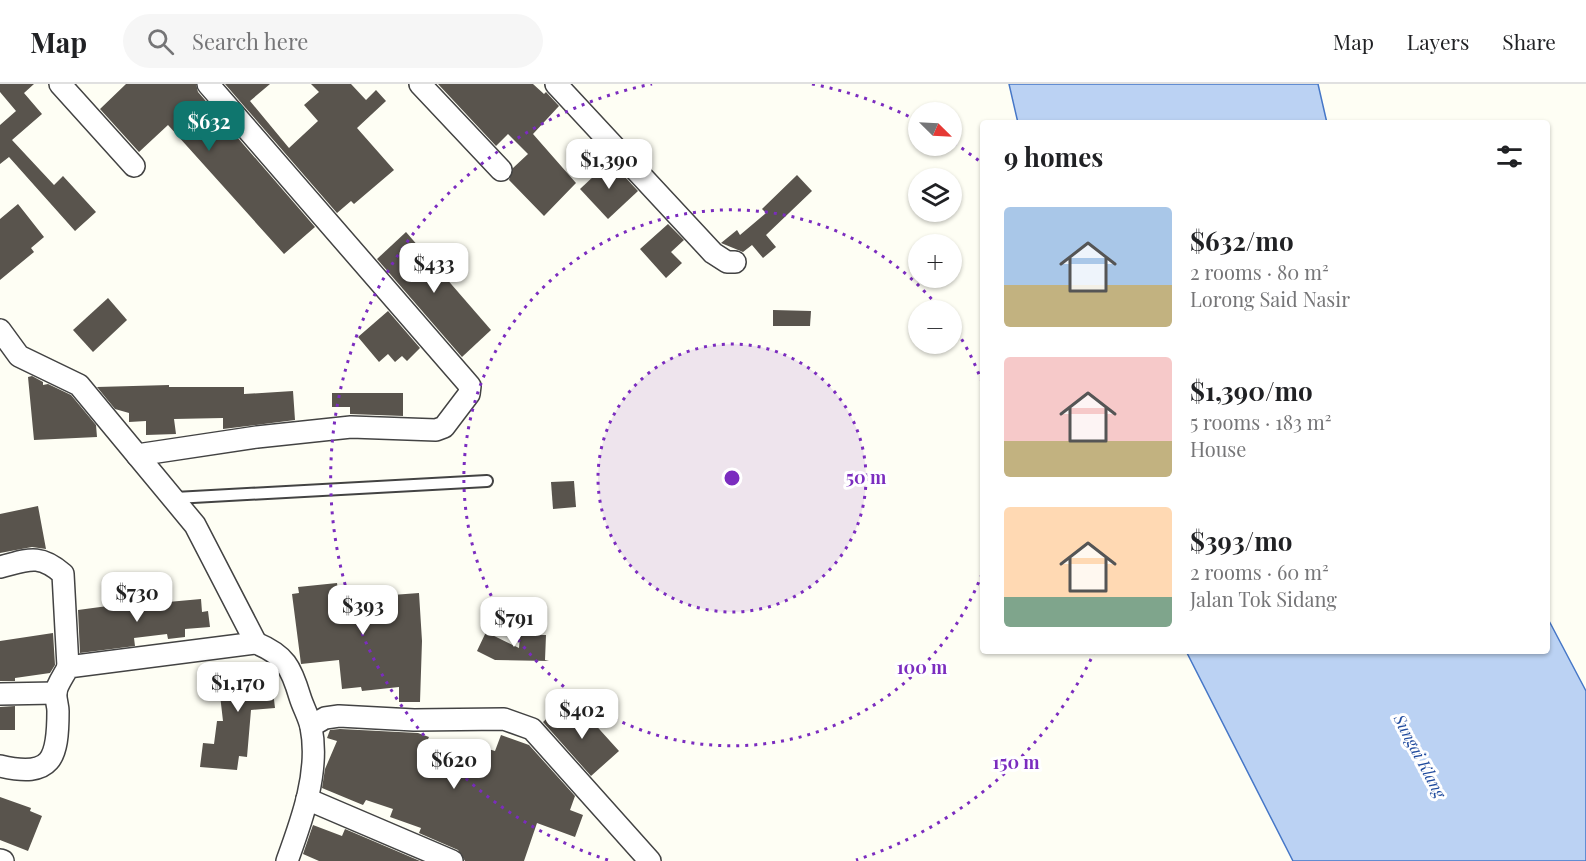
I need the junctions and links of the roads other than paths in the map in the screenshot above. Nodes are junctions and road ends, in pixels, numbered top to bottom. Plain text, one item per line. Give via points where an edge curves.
1 (60, 84) edge
2 (208, 84) edge
3 (420, 84) edge
4 (556, 84) edge
5 (134, 166) dead end
6 (501, 170) dead end
7 (735, 262) dead end
8 (0, 330) edge
9 (137, 455) junction
10 (487, 481) dead end
11 (175, 498) junction
12 (0, 567) edge
13 (256, 643) junction
14 (68, 667) junction
15 (56, 693) junction
16 (0, 694) edge
17 (311, 726) junction
18 (0, 766) edge
19 (306, 799) junction
20 (287, 861) edge
21 (452, 861) edge
22 (650, 861) edge

1 - 5 street
2 - 9 street via 465,379 470,386 469,394 444,427 436,430 351,427
3 - 6 street
4 - 7 street via 713,253 727,262
8 - 9 street via 19,356 78,385
9 - 11 street
10 - 11 lane
11 - 13 street via 205,543
12 - 14 street via 36,558 63,574
13 - 14 street
13 - 17 street via 276,651 289,667
14 - 15 street
15 - 16 street
15 - 18 street via 54,754 45,766 32,771
17 - 19 street via 313,751
17 - 22 street via 339,716 504,719 532,729
19 - 20 street
19 - 21 street

